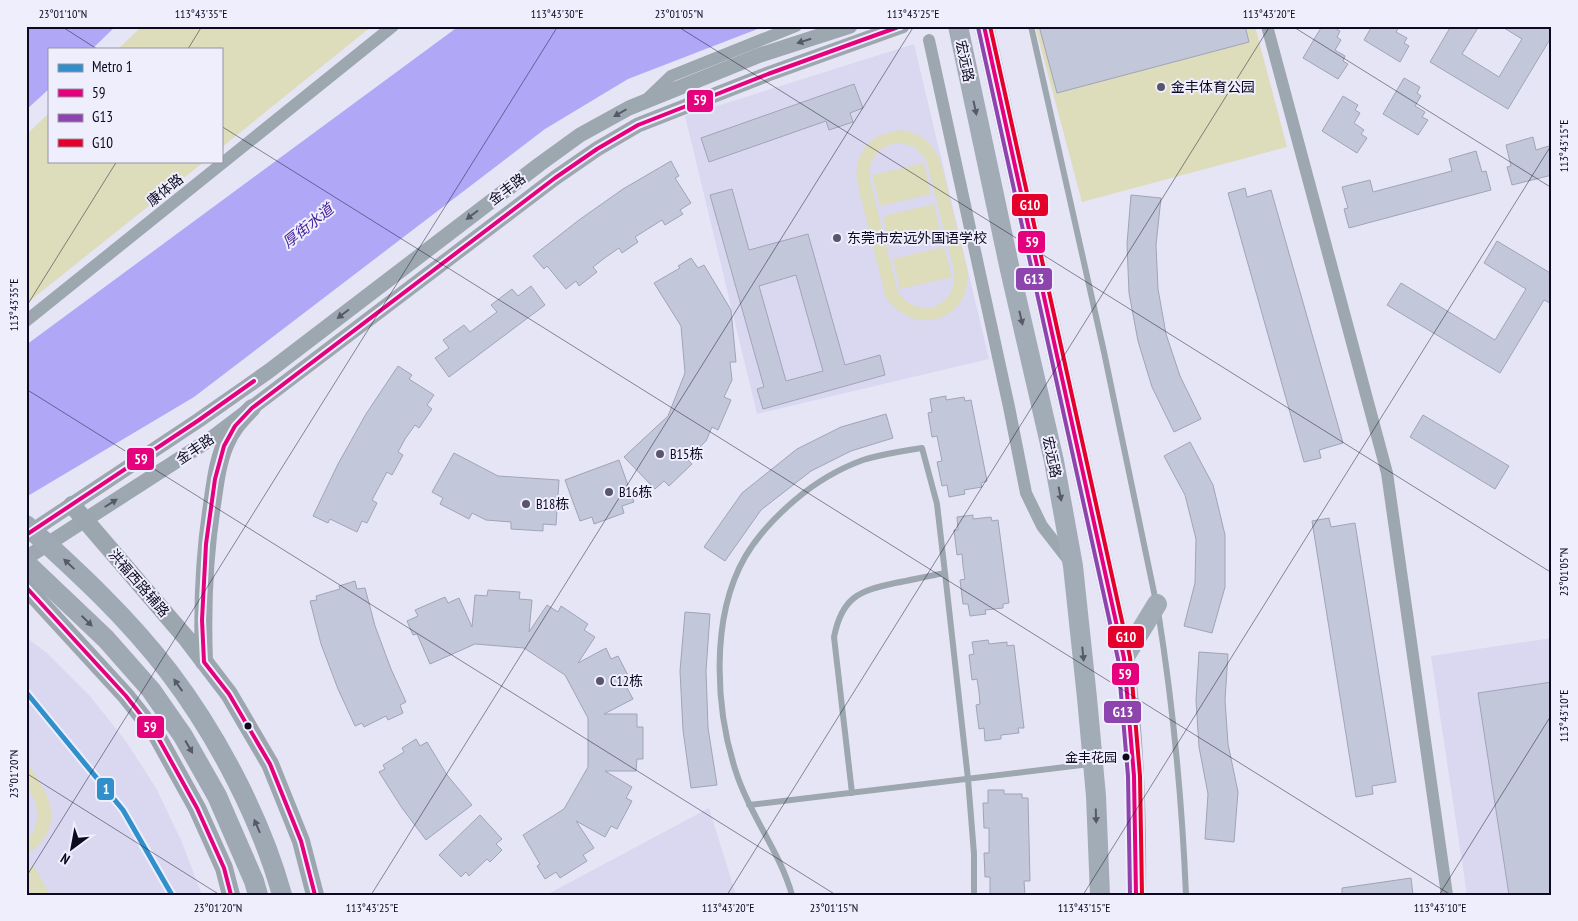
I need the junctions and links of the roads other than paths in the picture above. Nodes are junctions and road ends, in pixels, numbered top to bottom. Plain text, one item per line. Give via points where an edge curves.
1 (393, 26) edge
2 (850, 26) edge
3 (902, 26) edge
4 (958, 26) edge
5 (984, 26) edge
6 (1031, 26) edge
7 (1267, 26) edge
8 (791, 28) edge
9 (929, 40) dead end
10 (646, 100) junction
11 (26, 321) edge
12 (252, 408) junction
13 (72, 505) junction
14 (84, 520) junction
15 (26, 525) edge
16 (26, 535) edge
17 (26, 558) edge
18 (26, 563) edge
19 (1073, 566) junction
20 (945, 573) junction
21 (26, 586) edge
22 (1157, 604) junction
23 (1124, 658) junction
24 (204, 662) junction
25 (1093, 764) junction
26 (968, 779) junction
27 (852, 793) junction
28 (749, 805) junction
29 (256, 888) edge
30 (231, 895) edge
31 (282, 895) edge
32 (315, 895) edge
33 (792, 895) edge
34 (974, 895) edge
35 (1100, 895) edge
36 (1136, 895) edge
37 (1186, 895) edge
38 (1447, 895) edge

1 - 11 street, 康体路
2 -> 10 street, 金丰路 via 760,55
3 - 12 street, 金丰路 via 646,122 597,149
4 -> 19 highway, 宏远路 via 1054,461
5 - 23 highway, 宏远路
6 - 22 lane
7 - 38 street via 1387,473
8 - 10 street via 671,76
9 - 19 street via 1026,494 1042,526
10 -> 13 street, 金丰路 via 580,135 269,371
14 -> 12 street, 金丰路
12 - 24 main road via 234,426 224,446 216,479 206,544 202,620
13 - 14 main road, 洪福西路辅路
13 - 16 street, 金丰路
14 - 17 street, 金丰路
14 - 24 main road, 洪福西路辅路
31 -> 15 main road via 276,871 238,783 203,721 169,672 112,608
18 -> 29 main road via 106,639 150,690 183,736 217,796
19 -> 25 highway, 宏远路
20 - 26 lane
20 - 27 lane via 871,588 856,595 837,621 834,636
20 - 28 lane via 937,504 922,448 892,452 834,473 808,489 762,532 732,586 721,648 721,688 728,744
21 - 30 main road via 126,696 156,734 197,808 224,868
22 - 23 highway
22 - 37 lane via 1169,682 1184,827
23 - 36 highway, 宏远路 via 1137,826
24 - 32 main road, 洪福西路辅路 via 229,694 270,764 301,841
25 - 26 lane
25 -> 35 highway, 宏远路
26 - 27 lane
26 - 34 lane
27 - 28 lane
28 - 33 lane via 776,854

